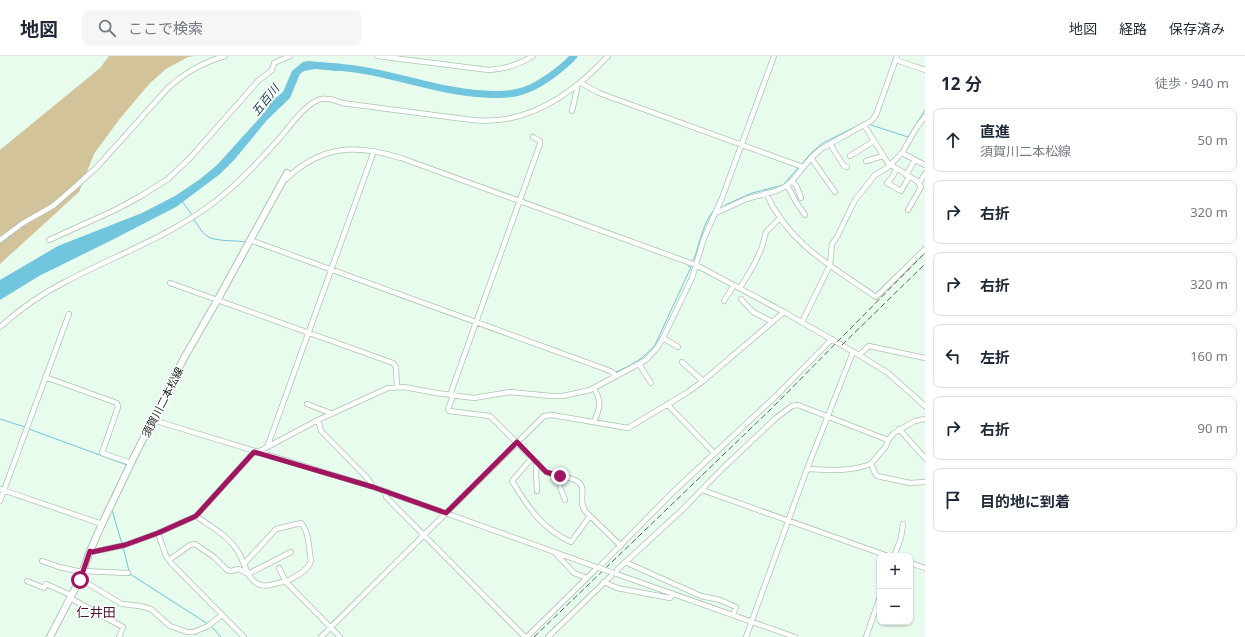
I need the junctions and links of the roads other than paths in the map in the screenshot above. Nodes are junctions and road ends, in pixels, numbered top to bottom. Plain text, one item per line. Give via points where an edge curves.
1 (225, 56) edge
2 (290, 56) edge
3 (377, 56) edge
4 (533, 56) edge
5 (608, 56) edge
6 (774, 56) edge
7 (897, 58) edge
8 (925, 70) edge
9 (578, 84) junction
10 (572, 111) dead end
11 (925, 117) edge
12 (864, 125) junction
13 (533, 137) dead end
14 (874, 141) junction
15 (830, 144) junction
16 (742, 145) junction
17 (374, 151) junction
18 (902, 153) junction
19 (850, 156) dead end
20 (883, 156) junction
21 (811, 158) junction
22 (915, 160) junction
23 (866, 161) dead end
24 (890, 165) junction
25 (925, 166) edge
26 (803, 167) junction
27 (847, 167) dead end
28 (896, 169) junction
29 (287, 173) dead end
30 (925, 174) edge
31 (908, 176) junction
32 (283, 181) junction
33 (792, 181) junction
34 (919, 183) junction
35 (787, 185) junction
36 (835, 192) dead end
37 (766, 194) junction
38 (802, 198) dead end
39 (519, 201) junction
40 (908, 210) dead end
41 (716, 213) junction
42 (805, 215) dead end
43 (780, 218) junction
44 (0, 240) edge
45 (49, 240) dead end
46 (250, 240) junction
47 (925, 249) edge
48 (696, 265) junction
49 (830, 265) junction
50 (331, 270) junction
51 (170, 283) dead end
52 (734, 285) junction
53 (740, 288) junction
54 (218, 299) junction
55 (741, 299) dead end
56 (724, 301) dead end
57 (784, 312) junction
58 (69, 314) dead end
59 (773, 322) junction
60 (802, 322) junction
61 (476, 323) junction
62 (0, 326) edge
63 (309, 332) junction
64 (663, 338) junction
65 (832, 339) junction
66 (678, 347) dead end
67 (853, 352) junction
68 (859, 355) junction
69 (925, 358) edge
70 (682, 362) dead end
71 (639, 364) junction
72 (616, 376) junction
73 (45, 378) junction
74 (703, 382) junction
75 (651, 383) dead end
76 (397, 386) junction
77 (594, 388) junction
78 (452, 396) junction
79 (307, 404) dead end
80 (667, 404) junction
81 (925, 406) edge
82 (331, 414) junction
83 (827, 416) junction
84 (925, 419) edge
85 (153, 420) junction
86 (318, 420) junction
87 (594, 422) junction
88 (899, 430) junction
89 (888, 440) junction
90 (517, 442) junction
91 (268, 445) junction
92 (255, 452) junction
93 (714, 454) junction
94 (532, 458) junction
95 (925, 458) edge
96 (537, 462) junction
97 (131, 463) junction
98 (871, 464) junction
99 (807, 469) junction
100 (560, 476) junction
101 (925, 482) edge
102 (373, 487) junction
103 (2, 490) edge
104 (702, 490) junction
105 (537, 491) dead end
106 (385, 492) junction
107 (565, 500) dead end
108 (0, 502) edge
109 (446, 513) junction
110 (196, 516) junction
111 (590, 516) junction
112 (787, 521) junction
113 (102, 524) junction
114 (903, 524) dead end
115 (158, 533) junction
116 (424, 536) junction
117 (620, 546) junction
118 (90, 551) junction
119 (291, 552) dead end
120 (555, 552) junction
121 (879, 553) edge
122 (895, 553) edge
123 (169, 560) junction
124 (42, 561) dead end
125 (625, 562) junction
126 (244, 564) junction
127 (913, 564) edge
128 (278, 568) dead end
129 (598, 568) junction
130 (925, 568) edge
131 (617, 570) dead end
132 (83, 572) junction
133 (128, 573) dead end
134 (248, 574) junction
135 (611, 574) junction
136 (587, 578) junction
137 (80, 580) junction
138 (27, 581) dead end
139 (286, 582) junction
140 (604, 582) junction
141 (673, 594) junction
142 (70, 597) junction
143 (877, 606) edge
144 (222, 615) junction
145 (733, 615) junction
146 (751, 621) junction
147 (330, 627) junction
148 (50, 637) edge
149 (119, 637) edge
150 (244, 637) edge
151 (321, 637) edge
152 (340, 637) edge
153 (526, 637) edge
154 (548, 637) edge
155 (746, 637) edge
156 (795, 637) edge
157 (866, 637) edge

1 - 44 street via 187,72 177,80 98,166 76,186 53,206
2 - 45 street via 274,63 272,70 258,81 191,157 168,179 116,210
3 - 4 street via 489,70 506,68
5 - 9 street
6 - 16 street
7 - 8 street
7 - 12 street via 876,115
9 - 10 street
9 - 16 street
9 - 62 street via 533,111 497,121 410,112 328,99 318,100 305,110 249,172 206,208 164,234 65,281
11 - 18 street
12 - 14 street
12 - 15 street
13 - 39 street via 540,141 540,144
14 - 19 street
14 - 20 street
15 - 21 street
15 - 27 street
16 - 26 street
16 - 41 street
17 - 32 street via 352,149 326,153 305,163
17 - 39 street via 401,158
17 - 50 street
18 - 22 street
18 - 24 street
20 - 23 street
20 - 24 street
21 - 26 street
21 - 36 street
22 - 25 street
22 - 31 street
24 - 28 street
24 - 49 street via 874,175 855,200 832,244
26 - 33 street
28 - 31 street
28 - 31 street via 887,183 901,191
29 - 32 main road, 須賀川二本松線
30 - 34 street
31 - 34 street
32 - 46 main road, 須賀川二本松線
33 - 35 street
33 - 38 street
34 - 40 street via 921,187
35 - 37 street
35 - 42 street
37 - 41 street via 740,201
37 - 43 street
39 - 48 street
39 - 61 street
41 - 48 street via 704,238
43 - 49 street via 799,242
43 - 53 street via 766,232 755,263
46 - 50 street
46 - 54 main road, 須賀川二本松線
47 - 49 street via 876,297
48 - 52 street
48 - 64 street
49 - 60 street
50 - 61 street
50 - 63 street
51 - 54 street
52 - 53 street
52 - 56 street
53 - 57 street
54 - 63 street
54 - 85 main road, 須賀川二本松線 via 184,358
55 - 59 street via 753,312
57 - 59 street
57 - 60 street
58 - 73 street
59 - 74 street
60 - 65 street
61 - 72 street via 612,372
61 - 78 street
63 - 76 street via 393,363 396,367
63 - 91 street
64 - 66 street
64 - 71 street via 649,358
65 - 67 street
65 - 93 street
67 - 68 street
67 - 83 street
68 - 69 street via 869,346
68 - 81 street via 888,373
70 - 74 street
71 - 72 street
71 - 75 street
72 - 77 street
73 - 97 street via 117,403 118,407 102,453
73 - 103 street
74 - 80 street
76 - 78 street
76 - 82 street
77 - 78 street via 558,396 510,392 480,398
77 - 87 street via 600,408
78 - 90 street via 448,409 450,411 490,416
79 - 82 street
80 - 87 street via 628,428
80 - 93 street
82 - 86 street
83 - 89 street
83 - 99 street
83 - 104 street via 798,405 792,406 776,418
84 - 88 street via 915,421
85 - 92 street
85 - 97 main road, 須賀川二本松線
86 - 91 street
86 - 102 street via 324,435
87 - 90 street via 548,414
88 - 89 street
88 - 95 street
89 - 98 street
90 - 94 street
90 - 109 street
91 - 92 street
92 - 102 street
92 - 110 street
93 - 117 street
94 - 96 street
94 - 111 street via 512,481 536,517 550,530 571,542
96 - 100 street via 546,472
96 - 105 street
97 - 113 main road, 須賀川二本松線
98 - 99 street via 849,470
98 - 101 street via 877,476 910,483
99 - 112 street
100 - 107 street via 560,487
100 - 111 street via 575,479 580,483 582,506
102 - 106 street
103 - 108 street
103 - 113 street
104 - 112 street
104 - 125 street
106 - 109 street
106 - 116 street via 386,497
109 - 116 street
109 - 120 street
110 - 115 street
110 - 126 street via 232,543
111 - 117 street
112 - 121 street
112 - 146 street
113 - 118 main road, 須賀川二本松線
114 - 122 street
115 - 118 street via 122,545
115 - 123 street
116 - 147 street
116 - 153 street
117 - 129 street
118 - 132 main road, 須賀川二本松線
119 - 134 street
120 - 129 street
120 - 136 street via 574,574
123 - 134 street via 195,544 227,570 239,569
123 - 144 street
124 - 132 street
125 - 131 street
125 - 145 street via 701,596 736,607
126 - 134 street
126 - 139 street via 276,529 301,523 304,526 311,562
127 - 130 street
128 - 139 street
129 - 135 street, bridge
129 - 136 street
132 - 133 street
132 - 137 main road, 須賀川二本松線
134 - 139 street via 264,586
135 - 140 street
135 - 141 street
136 - 153 street
137 - 142 main road, 須賀川二本松線
137 - 144 street via 122,604 150,609 170,626 190,633
138 - 142 street via 44,588 46,584
139 - 147 street
140 - 141 street via 617,588 670,598
140 - 154 street
141 - 145 street
142 - 148 main road, 須賀川二本松線
142 - 149 street via 123,627
143 - 157 street
144 - 150 street
145 - 146 street
146 - 155 street
146 - 156 street
147 - 151 street
147 - 152 street

